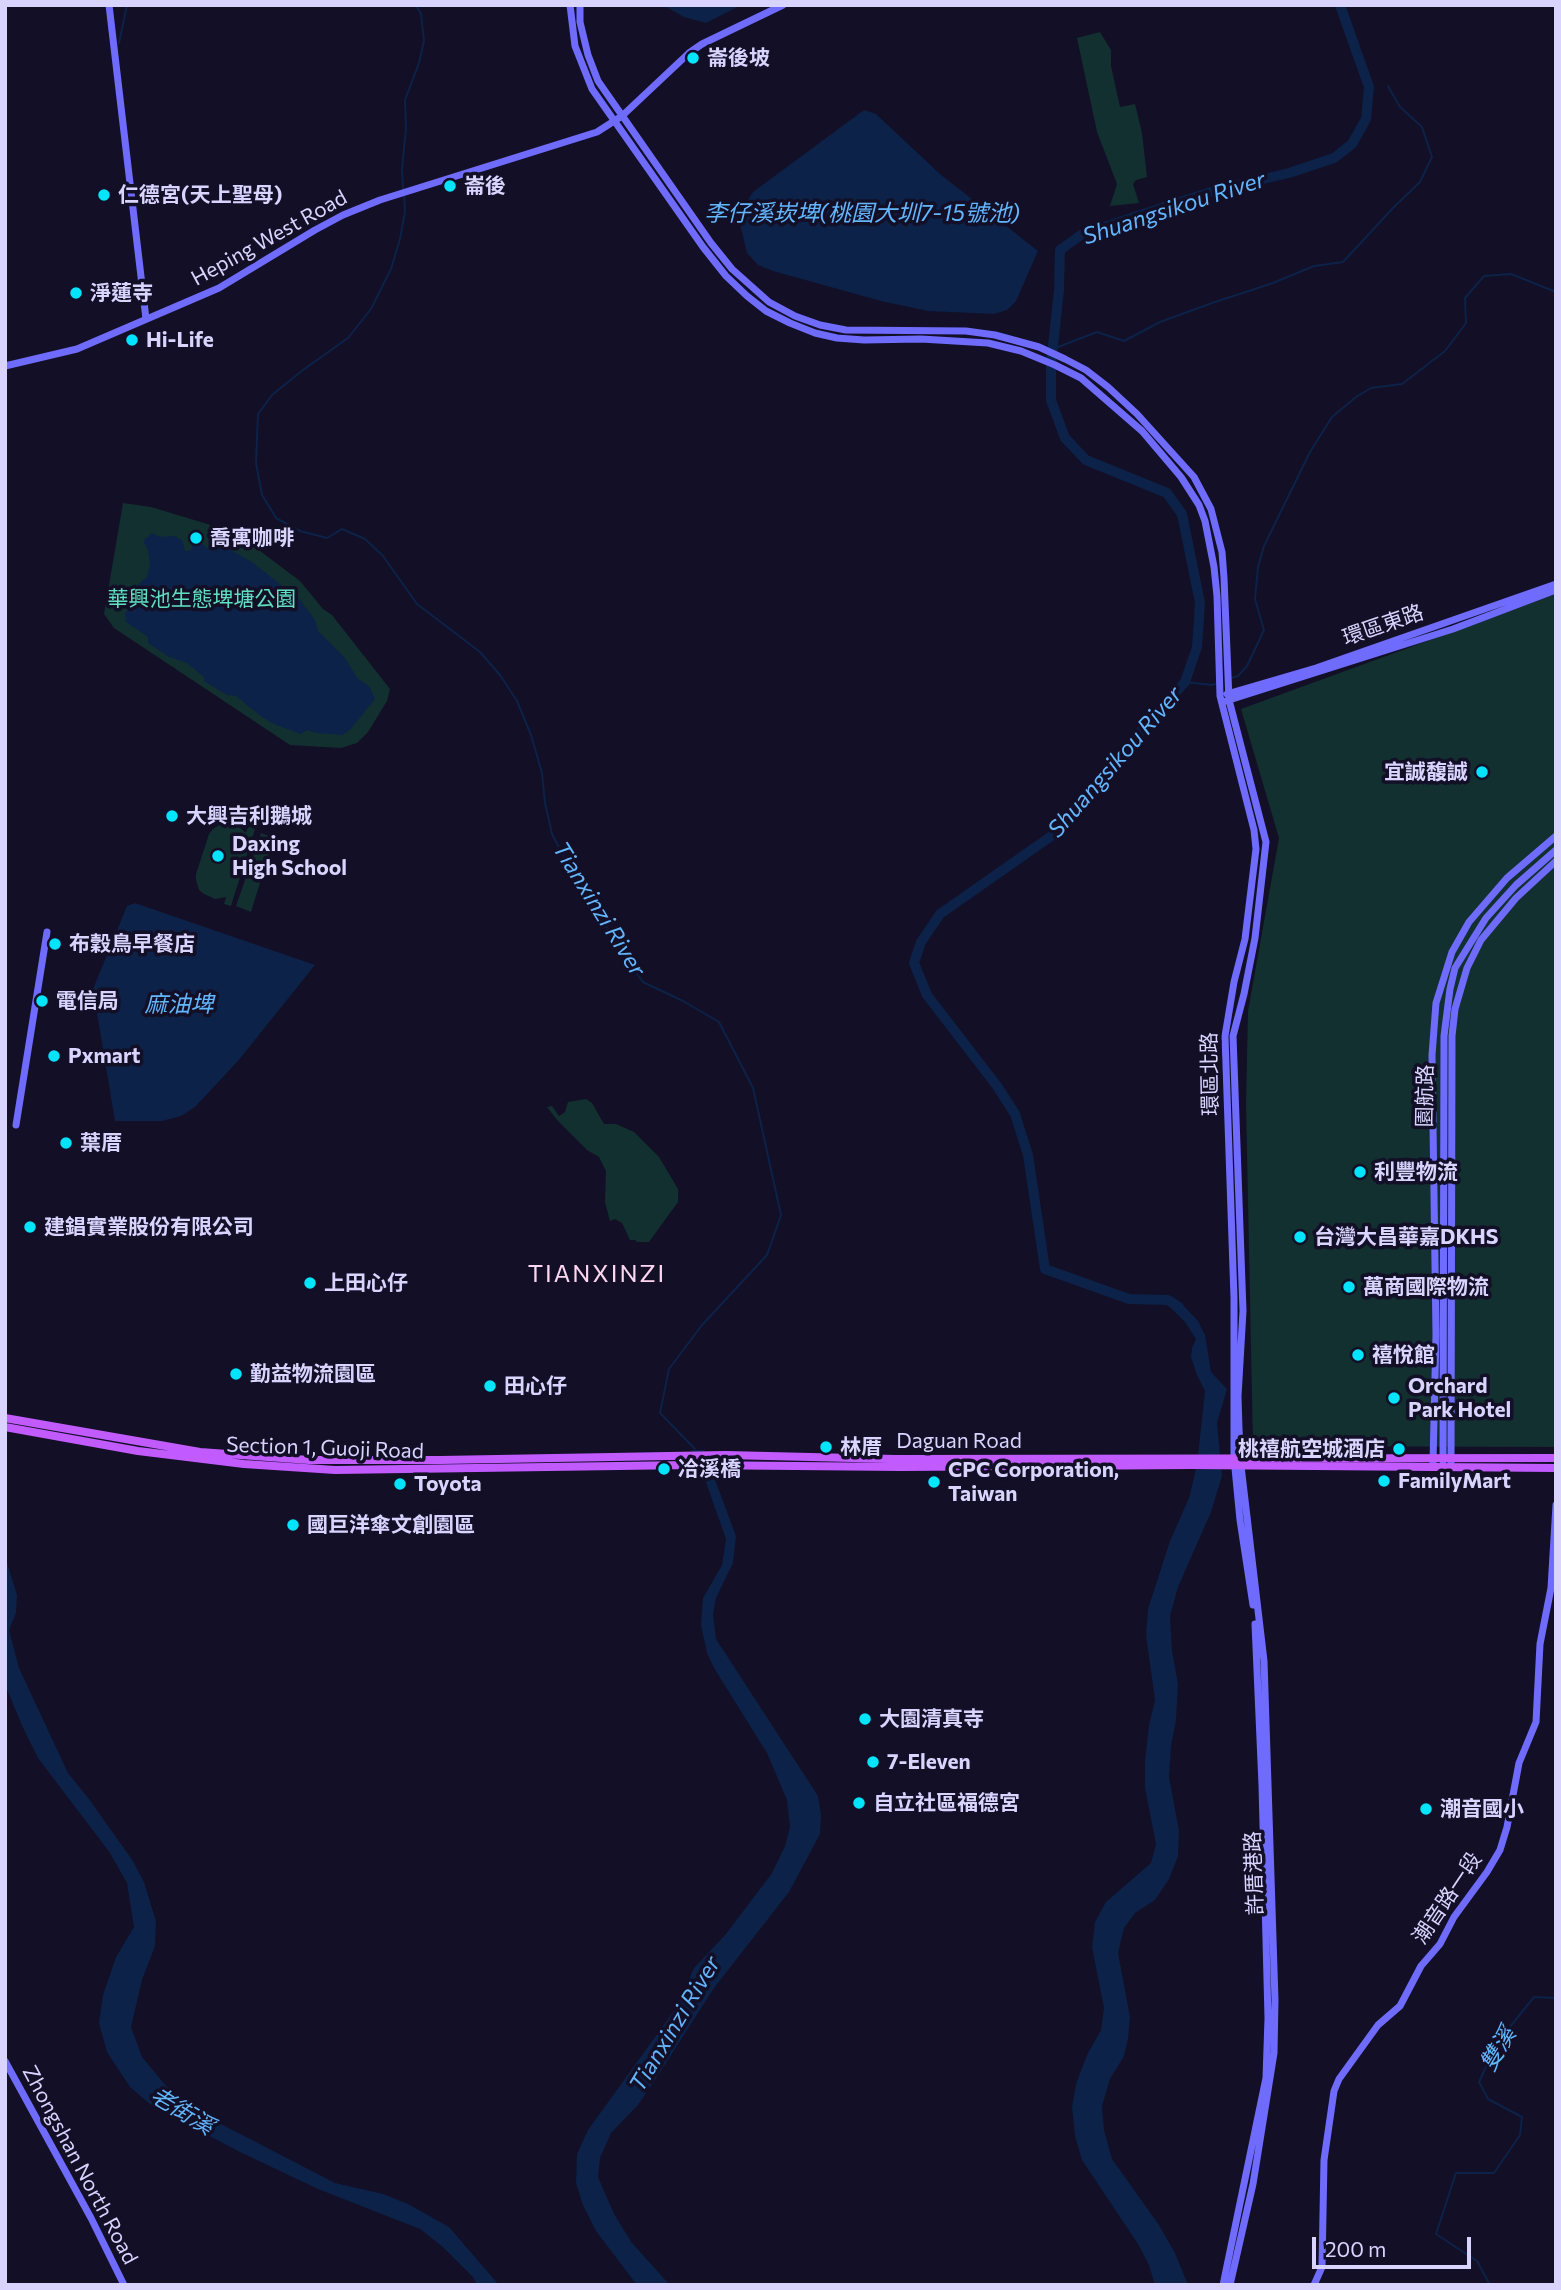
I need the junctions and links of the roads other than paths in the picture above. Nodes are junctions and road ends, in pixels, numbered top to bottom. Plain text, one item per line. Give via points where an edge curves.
1 (109, 5) edge
2 (570, 5) edge
3 (580, 5) edge
4 (783, 5) edge
5 (622, 116) junction
6 (614, 121) junction
7 (146, 319) junction
8 (5, 366) edge
9 (1556, 584) edge
10 (1556, 590) edge
11 (1223, 681) junction
12 (1225, 698) junction
13 (1556, 836) edge
14 (1556, 850) edge
15 (1556, 861) edge
16 (47, 932) dead end
17 (16, 1125) dead end
18 (5, 1418) edge
19 (5, 1427) edge
20 (600, 1456) joint
21 (1433, 1456) junction
22 (1447, 1456) junction
23 (1556, 1458) edge
24 (1192, 1461) junction
25 (1234, 1462) junction
26 (406, 1465) junction
27 (689, 1465) joint
28 (1433, 1466) junction
29 (1447, 1467) junction
30 (1556, 1468) edge
31 (1556, 1505) edge
32 (1554, 1560) edge
33 (5, 2061) edge
34 (1265, 2093) junction
35 (124, 2285) edge
36 (1223, 2285) edge
37 (1230, 2285) edge
38 (1314, 2285) edge

1 - 7 street
2 - 6 street via 575,46 592,89
3 - 5 street via 588,55 598,81
4 - 5 street, Heping West Road via 696,49
5 - 6 street, Heping West Road
5 - 11 street via 732,269 769,302 795,316 846,330 966,331 1039,347 1086,370 1137,414 1194,477 1212,509 1224,578
6 - 7 street, Heping West Road via 597,132 343,215 219,288
6 - 11 street via 726,276 766,310 837,338 965,340 1033,356 1081,378 1142,432 1181,477 1205,520 1214,567
7 - 8 street, Heping West Road via 63,354
9 - 12 street, 環區東路
10 - 12 street, 環區東路 via 1453,629
11 - 12 street
12 - 25 street, 環區北路 via 1256,849 1253,892 1225,1036
12 - 25 street, 環區北路 via 1266,842 1255,938 1233,1036 1243,1311
13 - 21 street via 1507,878 1469,922 1449,958 1436,1003 1432,1055
14 - 22 street, 園航路 via 1486,918 1455,968 1450,989 1444,1036
15 - 22 street via 1516,898 1481,940 1466,968 1455,1009
16 - 17 street
18 - 26 main road, Section 1, Guoji Road via 200,1452
19 - 26 main road, Section 1, Guoji Road via 244,1465 335,1470
20 - 24 main road, Daguan Road
20 - 26 main road, Section 1, Guoji Road
21 - 22 main road
21 - 25 main road
21 - 28 street
22 - 23 main road
22 - 29 street
24 - 25 main road
24 - 27 main road, Daguan Road via 901,1467
25 - 28 main road
25 - 34 street, 許厝港路 via 1264,1661 1275,2000 1274,2053
26 - 27 main road, Section 1, Guoji Road
28 - 29 main road
29 - 30 main road
31 - 32 street, 潮音路一段
32 - 38 street, 潮音路一段 via 1540,1644 1536,1722 1518,1763 1500,1850 1421,1966 1400,2006 1378,2025 1334,2091 1324,2160 1322,2267
33 - 35 street, Zhongshan North Road
34 - 36 street, 許厝港路
34 - 37 street, 許厝港路 via 1253,2184

